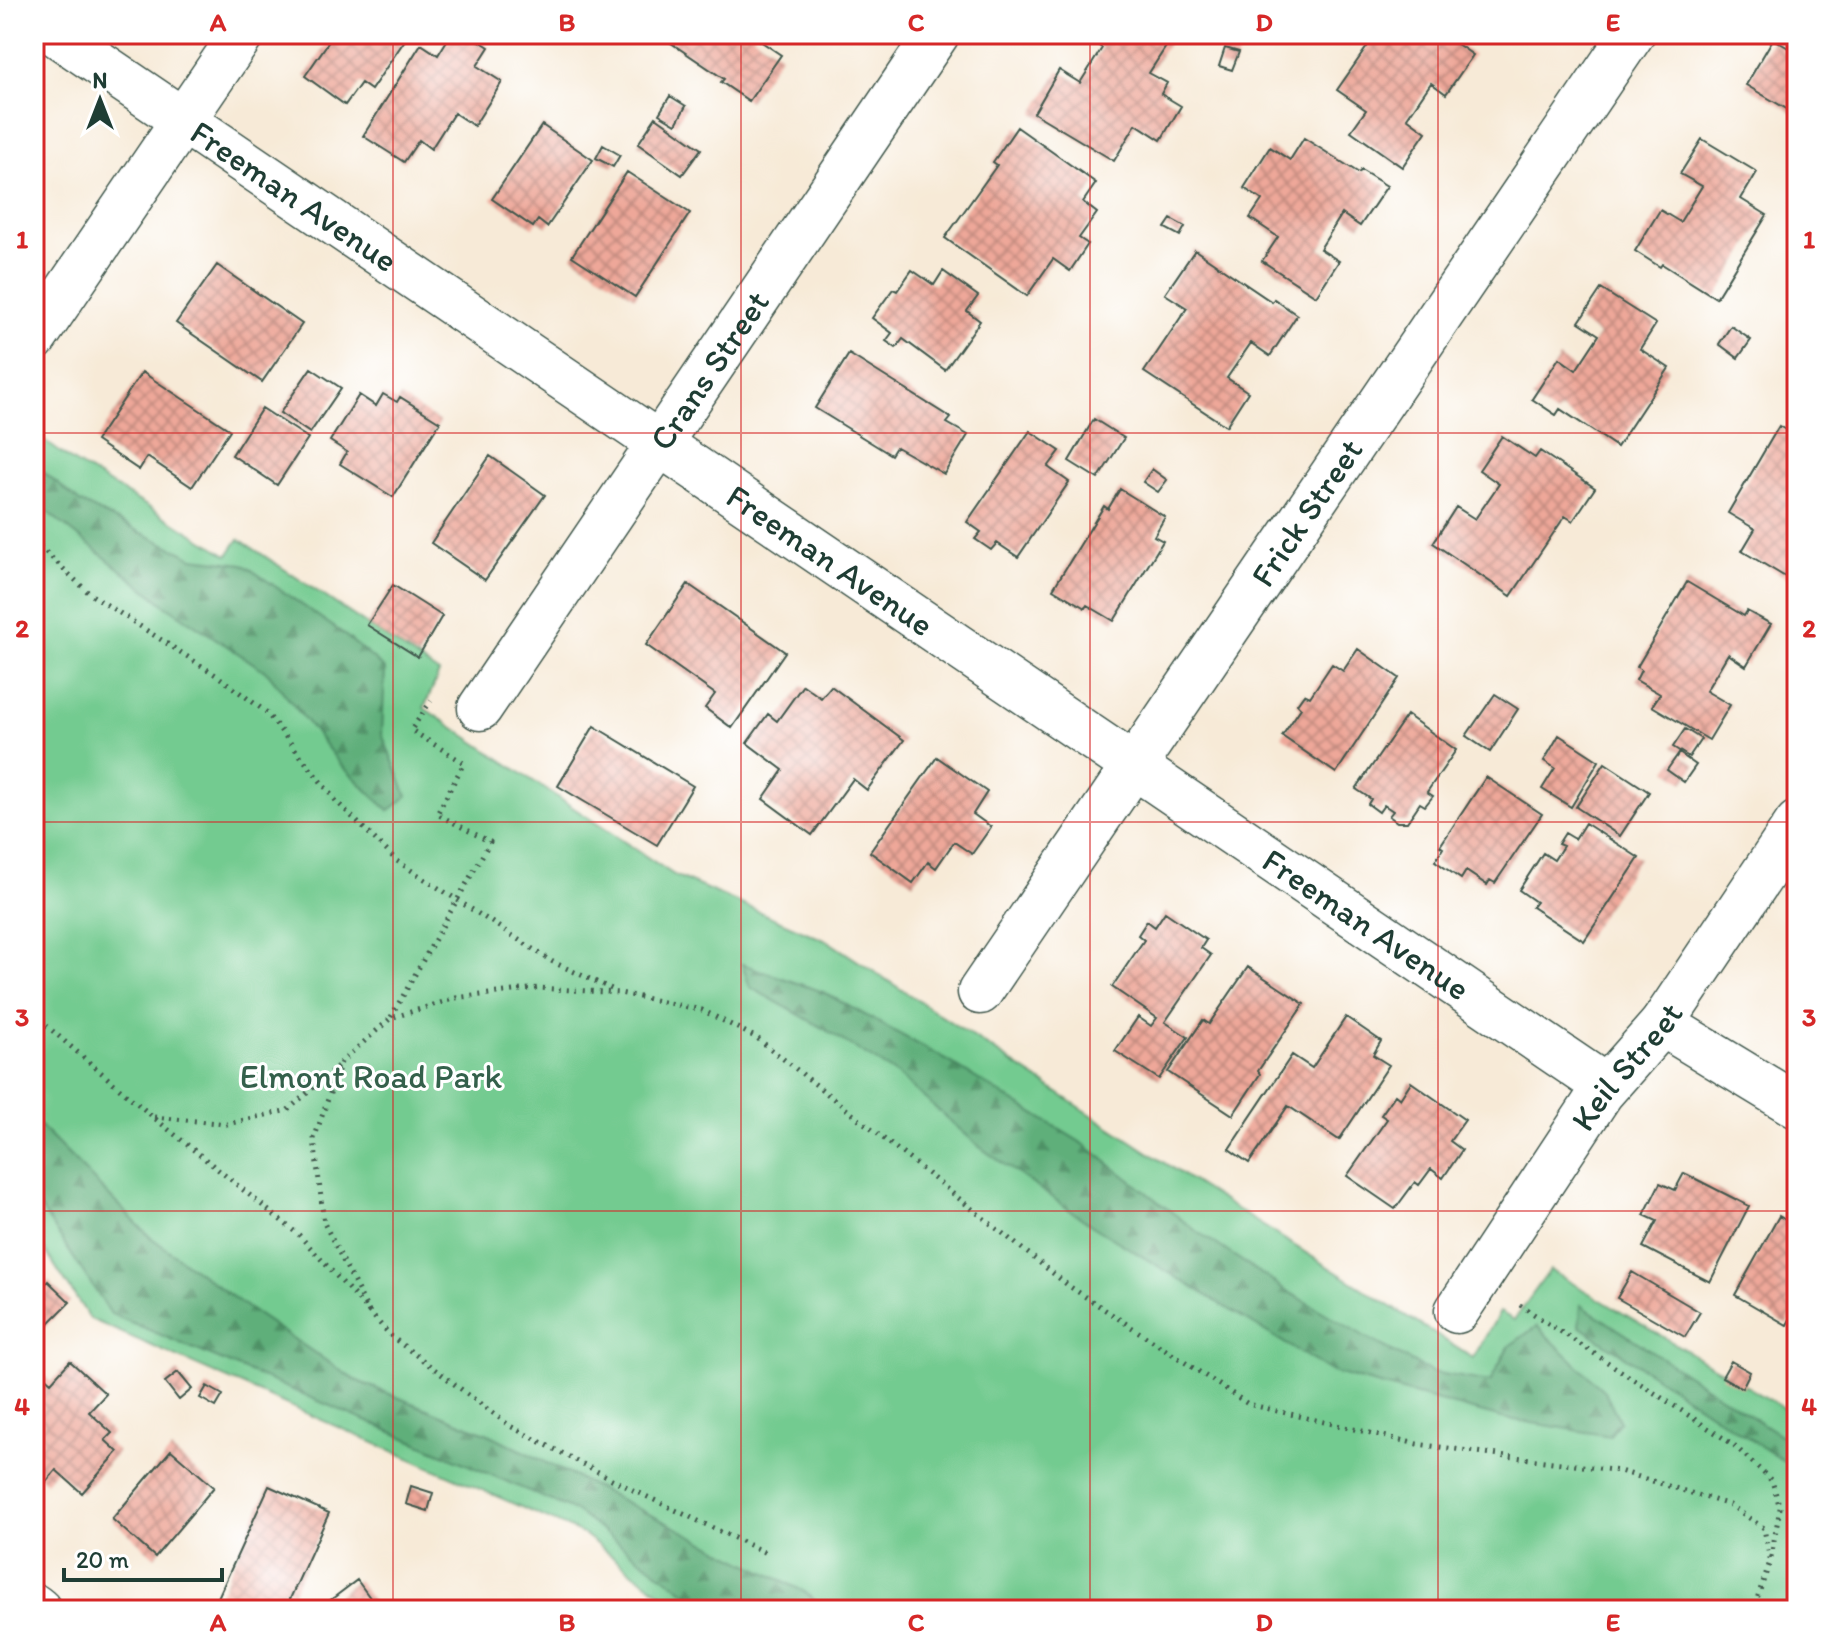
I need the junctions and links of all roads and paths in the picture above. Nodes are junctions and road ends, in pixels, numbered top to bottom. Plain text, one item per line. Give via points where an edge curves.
1 (56, 34) edge
2 (242, 34) edge
3 (937, 34) edge
4 (1632, 34) edge
5 (184, 120) junction
6 (34, 339) edge
7 (659, 442) junction
8 (34, 541) edge
9 (40, 547) junction
10 (34, 556) edge
11 (431, 700) dead end
12 (480, 708) dead end
13 (1136, 767) junction
14 (1797, 823) edge
15 (458, 900) junction
16 (980, 992) dead end
17 (620, 993) junction
18 (34, 1015) edge
19 (391, 1018) junction
20 (1662, 1024) junction
21 (341, 1062) junction
22 (1605, 1086) junction
23 (1797, 1106) edge
24 (153, 1117) junction
25 (1516, 1302) dead end
26 (1457, 1311) dead end
27 (369, 1312) junction
28 (768, 1554) dead end
29 (1770, 1562) junction
30 (34, 1606) edge
31 (39, 1610) edge
32 (1753, 1610) edge

1 - 5 street, Freeman Avenue
2 - 5 street
3 - 7 street, Crans Street
4 - 13 street, Frick Street
5 - 6 street
5 - 7 street, Freeman Avenue
7 - 12 street, Crans Street
7 - 13 street, Freeman Avenue
8 - 9 path
9 - 10 path
9 - 15 path via 90,594 266,712 336,801 397,861
11 - 15 path via 411,730 464,763 437,814 490,842
13 - 16 street, Frick Street
13 - 22 street, Freeman Avenue
14 - 20 street, Keil Street
15 - 17 path via 553,962
15 - 19 path
17 - 19 path via 538,988 456,998
17 - 29 path via 702,1010 757,1038 1069,1286 1248,1404 1417,1444 1620,1471 1730,1505 1764,1528
18 - 24 path
19 - 21 path
20 - 22 street, Keil Street
20 - 23 street
21 - 24 path via 288,1110 227,1124
21 - 27 path via 314,1139 324,1223
22 - 26 street, Keil Street
24 - 27 path via 299,1235
25 - 29 path via 1734,1445 1772,1481 1780,1508
27 - 28 path via 392,1337 510,1426
29 - 32 path
30 - 31 street

